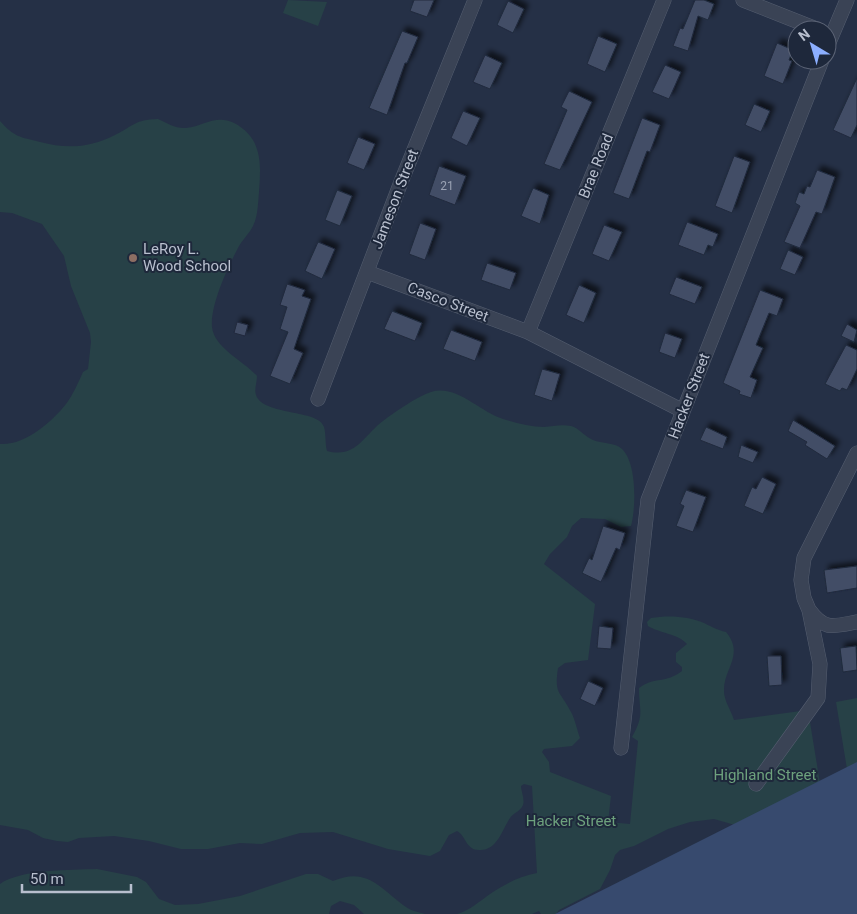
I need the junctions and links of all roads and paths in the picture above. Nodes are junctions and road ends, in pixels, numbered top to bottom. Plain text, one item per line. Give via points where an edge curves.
1 (474, 0) edge
2 (664, 0) edge
3 (743, 0) edge
4 (847, 0) edge
5 (789, 20) edge
6 (835, 20) edge
7 (818, 70) edge
8 (367, 272) junction
9 (528, 332) junction
10 (318, 399) dead end
11 (683, 411) junction
12 (856, 456) edge
13 (809, 610) junction
14 (857, 622) edge
15 (621, 748) dead end
16 (756, 784) dead end

1 - 8 street, Jameson Street
2 - 9 street, Brae Road
3 - 5 street
4 - 6 street
7 - 11 street, Hacker Street
8 - 9 street, Casco Street
8 - 10 street, Jameson Street
9 - 11 street, Casco Street
11 - 15 street, Hacker Street via 648,500
12 - 13 street via 804,558 801,580
13 - 14 street via 819,622 832,627
13 - 16 street via 820,664 818,698

